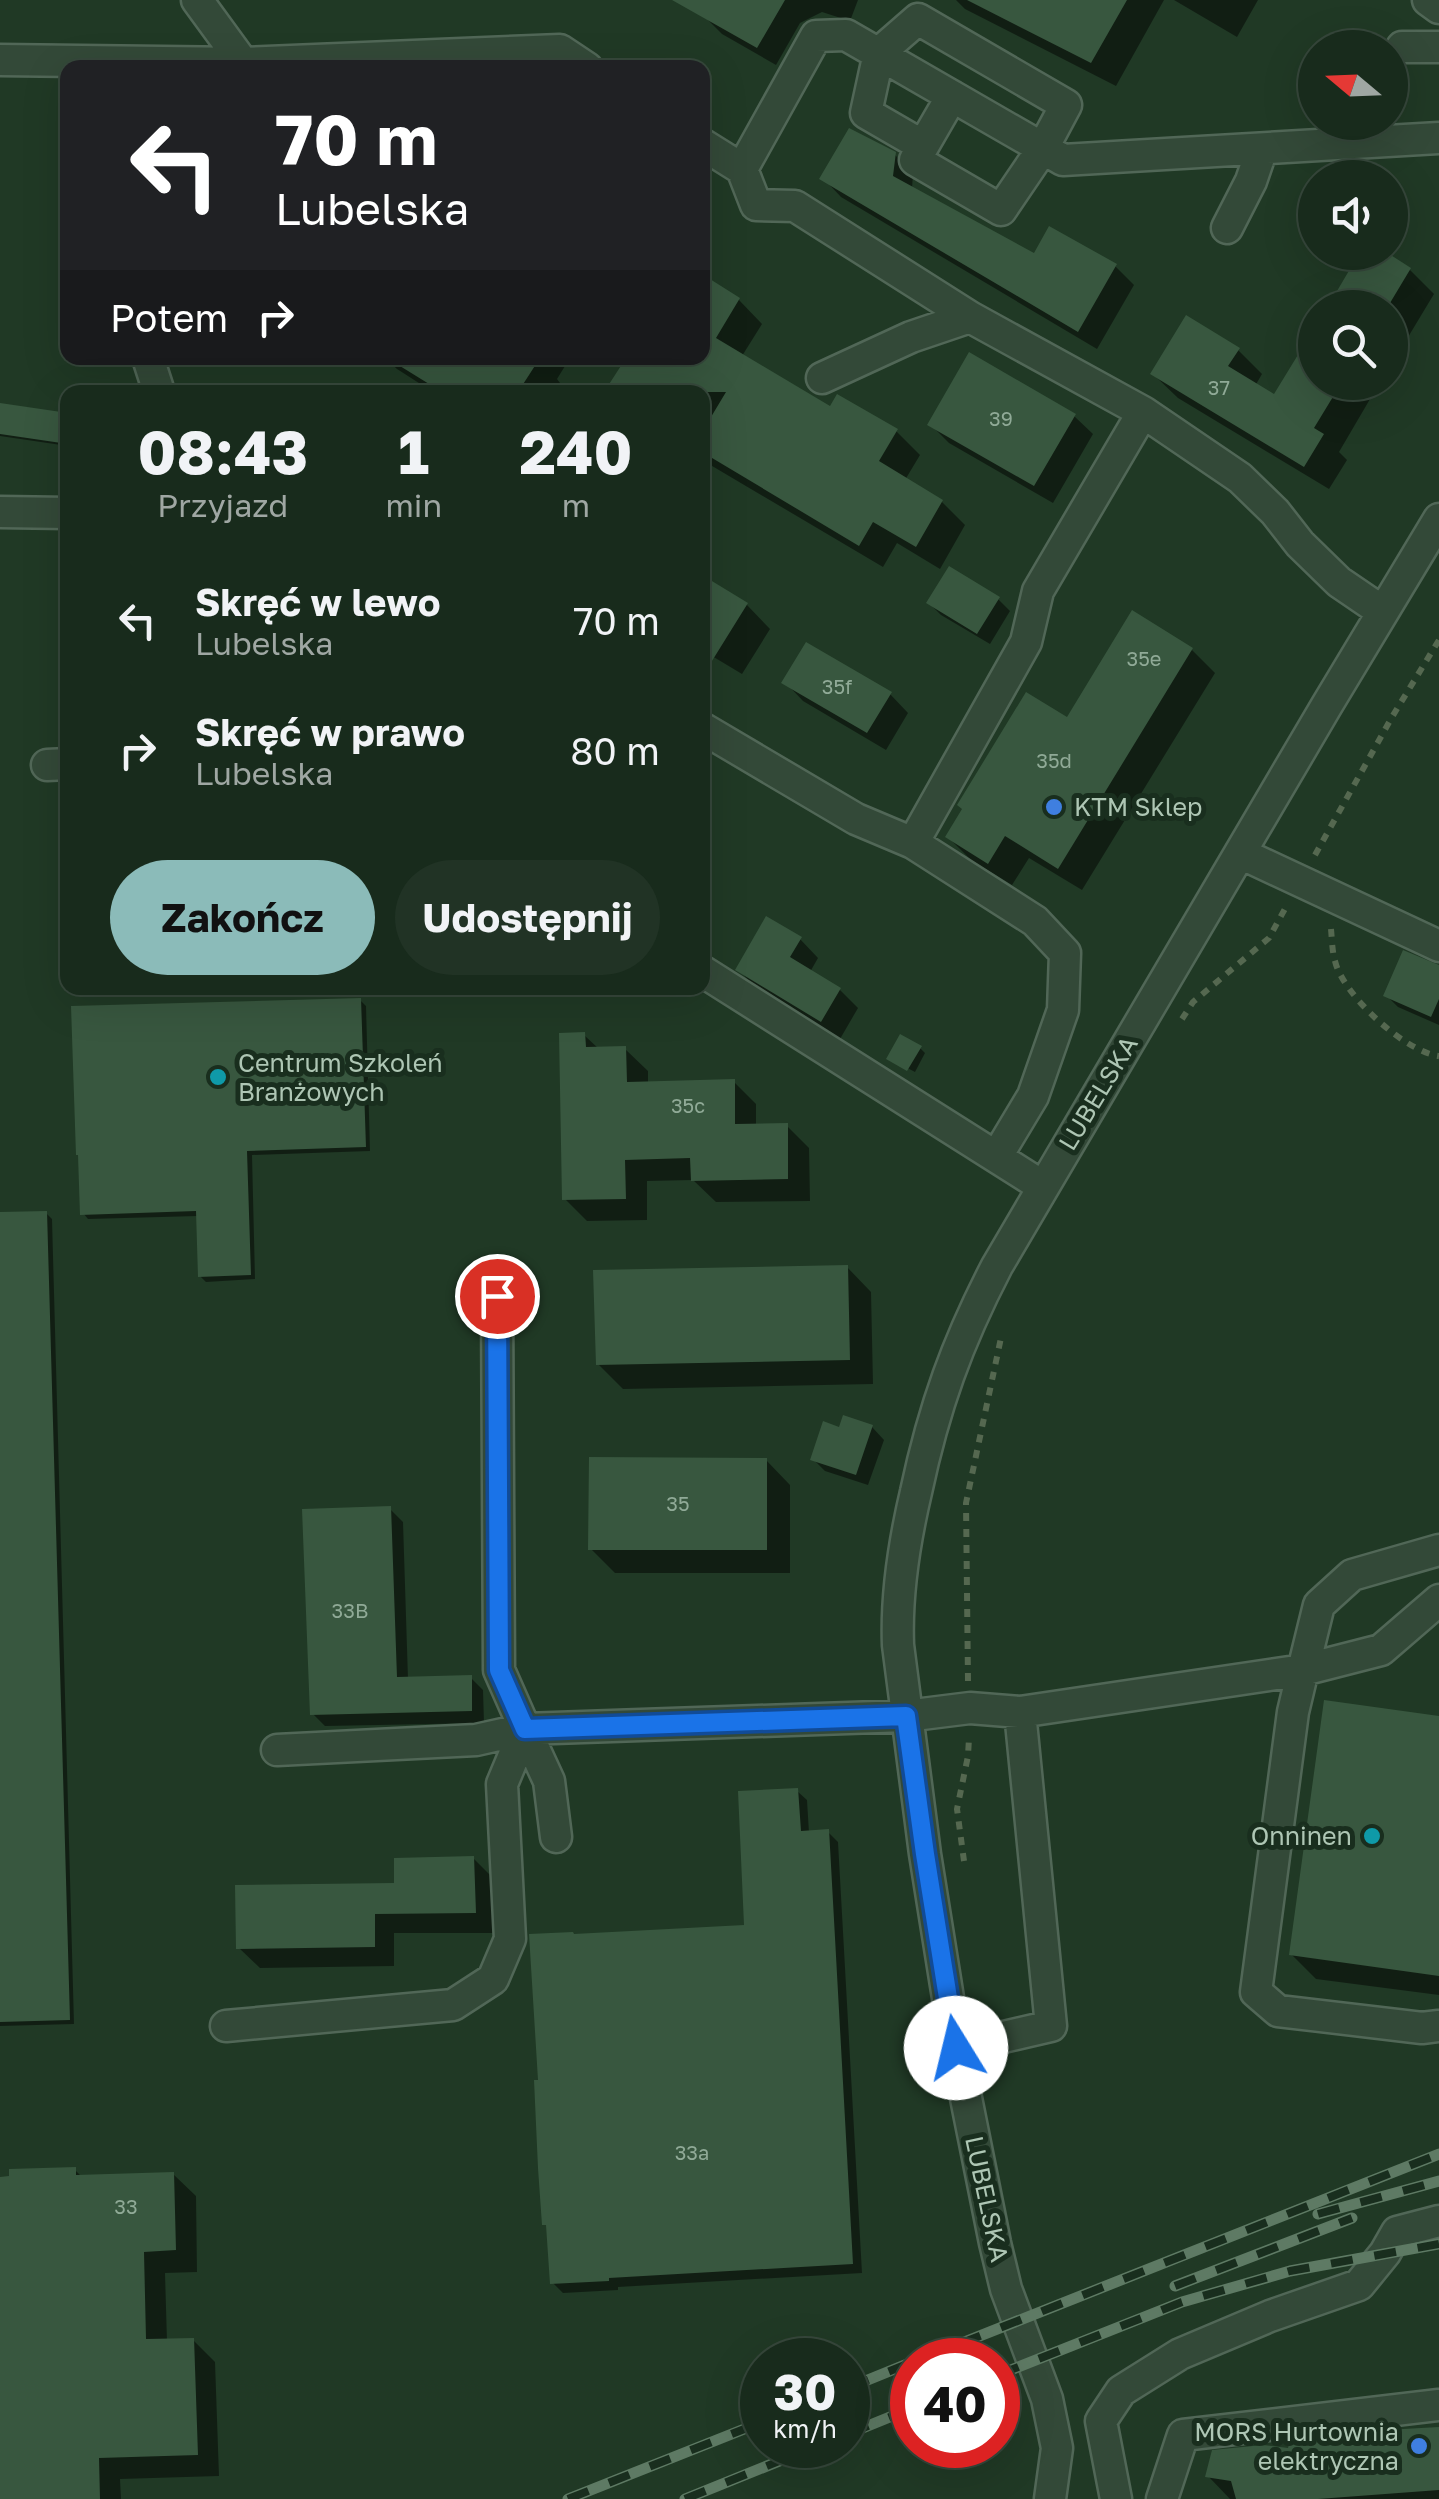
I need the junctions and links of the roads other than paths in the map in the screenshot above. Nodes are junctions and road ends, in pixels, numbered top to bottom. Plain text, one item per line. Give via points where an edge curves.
1 (196, 0) edge
2 (1428, 0) edge
3 (1439, 8) edge
4 (1439, 46) edge
5 (1408, 47) edge
6 (879, 54) junction
7 (0, 60) edge
8 (241, 60) edge
9 (316, 60) edge
10 (575, 60) edge
11 (60, 61) edge
12 (952, 96) junction
13 (1439, 138) edge
14 (923, 146) junction
15 (1043, 148) junction
16 (1262, 148) junction
17 (710, 149) edge
18 (742, 170) junction
19 (1227, 228) dead end
20 (970, 317) junction
21 (822, 378) dead end
22 (1143, 412) junction
23 (0, 512) edge
24 (60, 512) edge
25 (1439, 519) edge
26 (1383, 612) junction
27 (710, 733) edge
28 (912, 843) junction
29 (1240, 852) junction
30 (1439, 946) edge
31 (710, 976) edge
32 (997, 1156) junction
33 (1042, 1186) junction
34 (497, 1296) dead end
35 (1439, 1550) edge
36 (1439, 1600) edge
37 (1303, 1670) junction
38 (1020, 1712) junction
39 (906, 1716) junction
40 (525, 1729) junction
41 (277, 1750) dead end
42 (556, 1836) dead end
43 (226, 2026) dead end
44 (1439, 2026) edge
45 (956, 2048) junction
46 (1439, 2221) edge
47 (1439, 2405) edge
48 (1050, 2499) edge
49 (1116, 2499) edge
50 (1162, 2499) edge

1 - 8 street
2 - 3 street
4 - 5 street
6 - 12 street
6 - 14 street via 866,114
6 - 15 street via 918,19 1066,105
6 - 18 street via 846,34 816,36
7 - 11 street
9 - 10 street via 560,50
12 - 14 street
12 - 15 street
13 - 16 street
14 - 15 street via 914,160 1001,210
15 - 16 street via 1063,160
16 - 19 street
17 - 18 street
18 - 20 street via 756,206 795,206
20 - 21 street
20 - 22 street
22 - 26 street via 1240,478 1338,582
22 - 28 street via 1038,591 1026,642
23 - 24 street
25 - 26 street, LUBELSKA
26 - 29 street, LUBELSKA
27 - 28 street via 856,819
28 - 32 street via 1035,921 1066,954 1063,1010 1033,1096
29 - 30 street
29 - 33 street, LUBELSKA
31 - 32 street
32 - 33 street
33 - 39 street, LUBELSKA via 970,1319 927,1441 902,1554 897,1613
34 - 40 street via 499,1670
35 - 37 street via 1352,1575 1319,1606
36 - 37 street via 1382,1650
37 - 38 street
37 - 44 street via 1256,1992 1278,2011
38 - 39 street via 970,1708
38 - 45 street via 1052,2026
39 - 40 street
39 - 45 street, LUBELSKA
40 - 41 street via 476,1740
40 - 42 street via 550,1781
40 - 43 street via 502,1784 510,1939 493,1979 453,2005
45 - 48 street, LUBELSKA via 1006,2289 1047,2399 1057,2448
46 - 49 street via 1397,2232 1358,2285 1180,2354 1121,2390 1101,2421
47 - 50 street via 1183,2435

